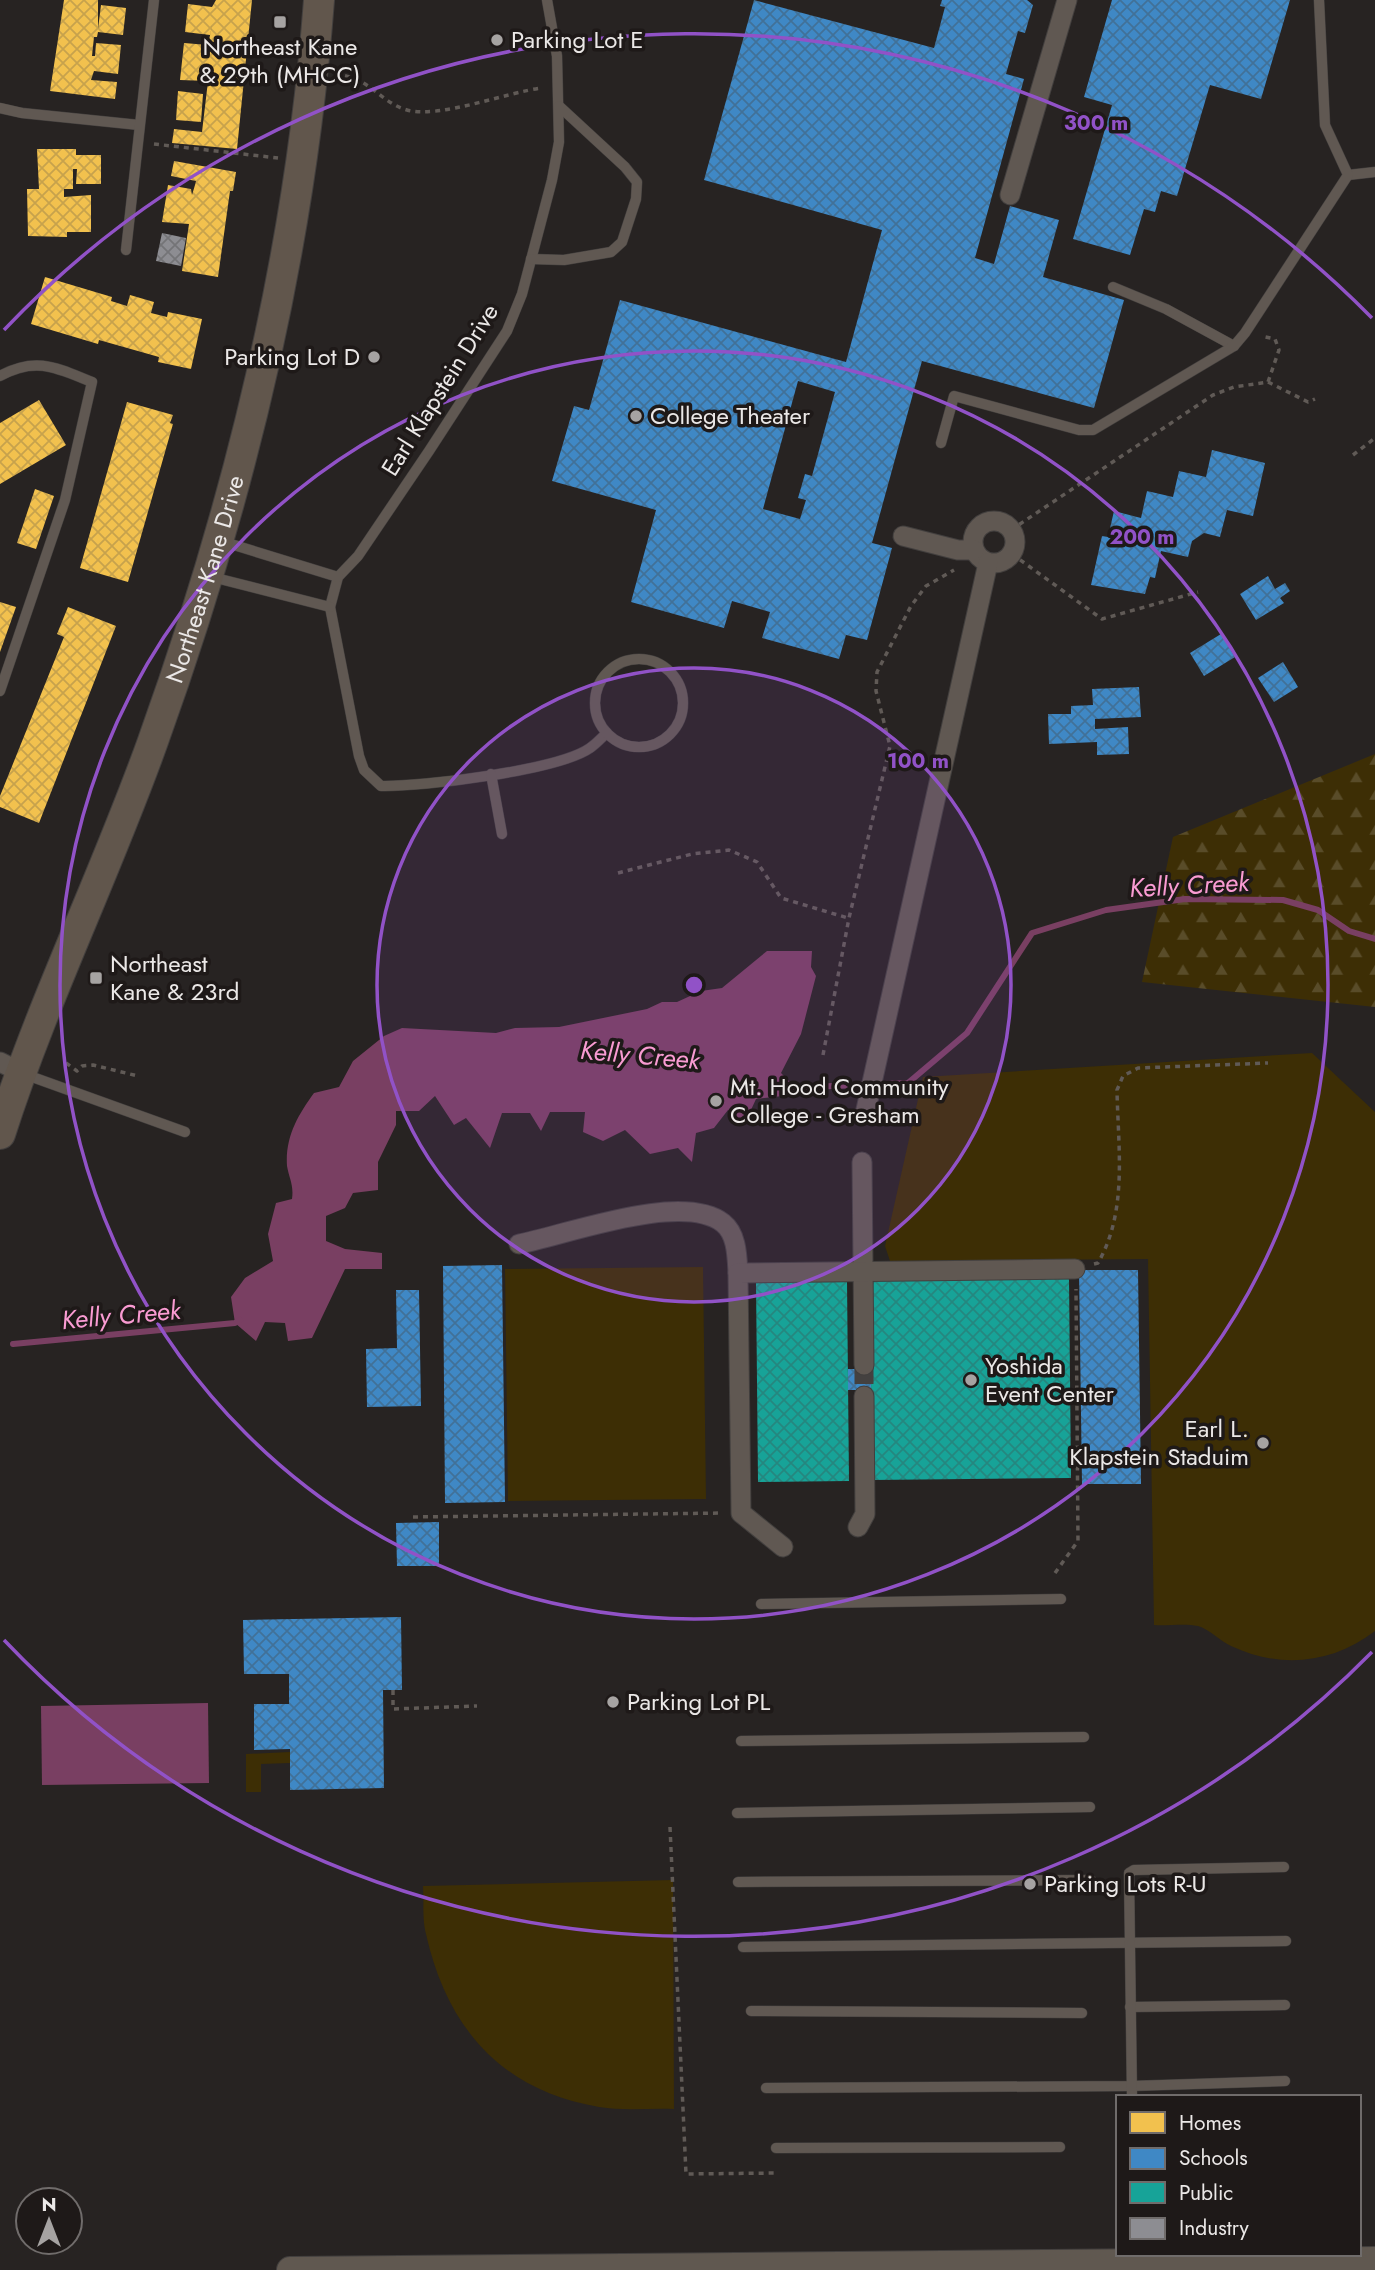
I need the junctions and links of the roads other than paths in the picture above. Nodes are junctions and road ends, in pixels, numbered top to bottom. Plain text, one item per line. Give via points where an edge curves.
1 (154, 0) edge
2 (319, 0) edge
3 (547, 0) edge
4 (1067, 0) edge
5 (1319, 0) edge
6 (559, 106) junction
7 (0, 108) edge
8 (139, 125) junction
9 (1375, 172) edge
10 (1348, 176) junction
11 (1010, 195) dead end
12 (126, 250) dead end
13 (531, 259) junction
14 (1113, 286) dead end
15 (1234, 346) junction
16 (0, 376) edge
17 (941, 443) dead end
18 (903, 536) dead end
19 (219, 540) junction
20 (980, 556) junction
21 (208, 576) junction
22 (338, 577) junction
23 (330, 607) junction
24 (0, 691) edge
25 (607, 733) junction
26 (491, 774) junction
27 (502, 834) dead end
28 (10, 1067) edge
29 (865, 1114) dead end
30 (186, 1132) dead end
31 (0, 1134) edge
32 (862, 1162) dead end
33 (519, 1244) dead end
34 (1075, 1269) road end
35 (864, 1270) junction
36 (738, 1273) junction
37 (864, 1365) tunnel mouth
38 (864, 1396) tunnel mouth
39 (858, 1527) dead end
40 (783, 1547) dead end
41 (1061, 1599) dead end
42 (761, 1604) dead end
43 (1084, 1737) dead end
44 (741, 1741) dead end
45 (1090, 1807) dead end
46 (737, 1813) dead end
47 (1284, 1867) dead end
48 (1091, 1880) dead end
49 (738, 1882) dead end
50 (1286, 1941) dead end
51 (1129, 1944) junction
52 (743, 1947) dead end
53 (1285, 2005) dead end
54 (1130, 2007) junction
55 (751, 2011) dead end
56 (1082, 2013) dead end
57 (1285, 2081) dead end
58 (766, 2088) dead end
59 (1131, 2091) edge
60 (1060, 2147) dead end
61 (776, 2148) dead end
62 (1363, 2264) edge
63 (1137, 2265) edge
64 (897, 2267) edge
65 (290, 2270) edge

1 - 8 lane
2 - 19 main road, Northeast Kane Drive via 301,161 267,353
3 - 6 lane, Earl Klapstein Drive
4 - 11 street
5 - 10 lane via 1325,125
6 - 13 lane, Earl Klapstein Drive via 559,142
6 - 13 lane via 625,167 637,182 636,199 622,242 611,252 564,260
7 - 8 lane
8 - 12 lane
9 - 10 lane
10 - 15 lane
13 - 22 lane, Earl Klapstein Drive via 507,331 358,556
14 - 15 lane
15 - 17 lane via 1093,430 954,396
16 - 24 lane via 19,365 53,366 92,382 65,500
18 - 20 street
19 - 21 main road, Northeast Kane Drive
19 - 22 lane
20 - 20 street via 973,538 983,524 998,521 1012,530 1012,554 999,563
20 - 29 street
21 - 23 lane
21 - 28 main road, Northeast Kane Drive via 152,744
22 - 23 lane, Earl Klapstein Drive
23 - 26 lane, Earl Klapstein Drive via 351,725 364,770 382,786 413,787
25 - 25 lane via 620,743 637,747 654,745 669,736 684,706 672,674 642,659 610,670 595,701
25 - 26 lane, Earl Klapstein Drive via 589,749 562,759
26 - 27 lane
28 - 30 lane
28 - 31 main road, Northeast Kane Drive
32 - 35 street
33 - 36 street via 648,1214 703,1214 723,1223 734,1238
34 - 35 street
35 - 36 street
35 - 37 street
36 - 40 street via 741,1513
38 - 39 street via 865,1514
41 - 42 lane
43 - 44 lane
45 - 46 lane
47 - 51 lane via 1134,1870 1129,1873
48 - 49 lane
50 - 51 lane
51 - 52 lane
51 - 54 lane
53 - 54 lane
54 - 59 lane
55 - 56 lane
57 - 59 lane
58 - 59 lane
60 - 61 lane
62 - 63 street
63 - 64 street
64 - 65 street

